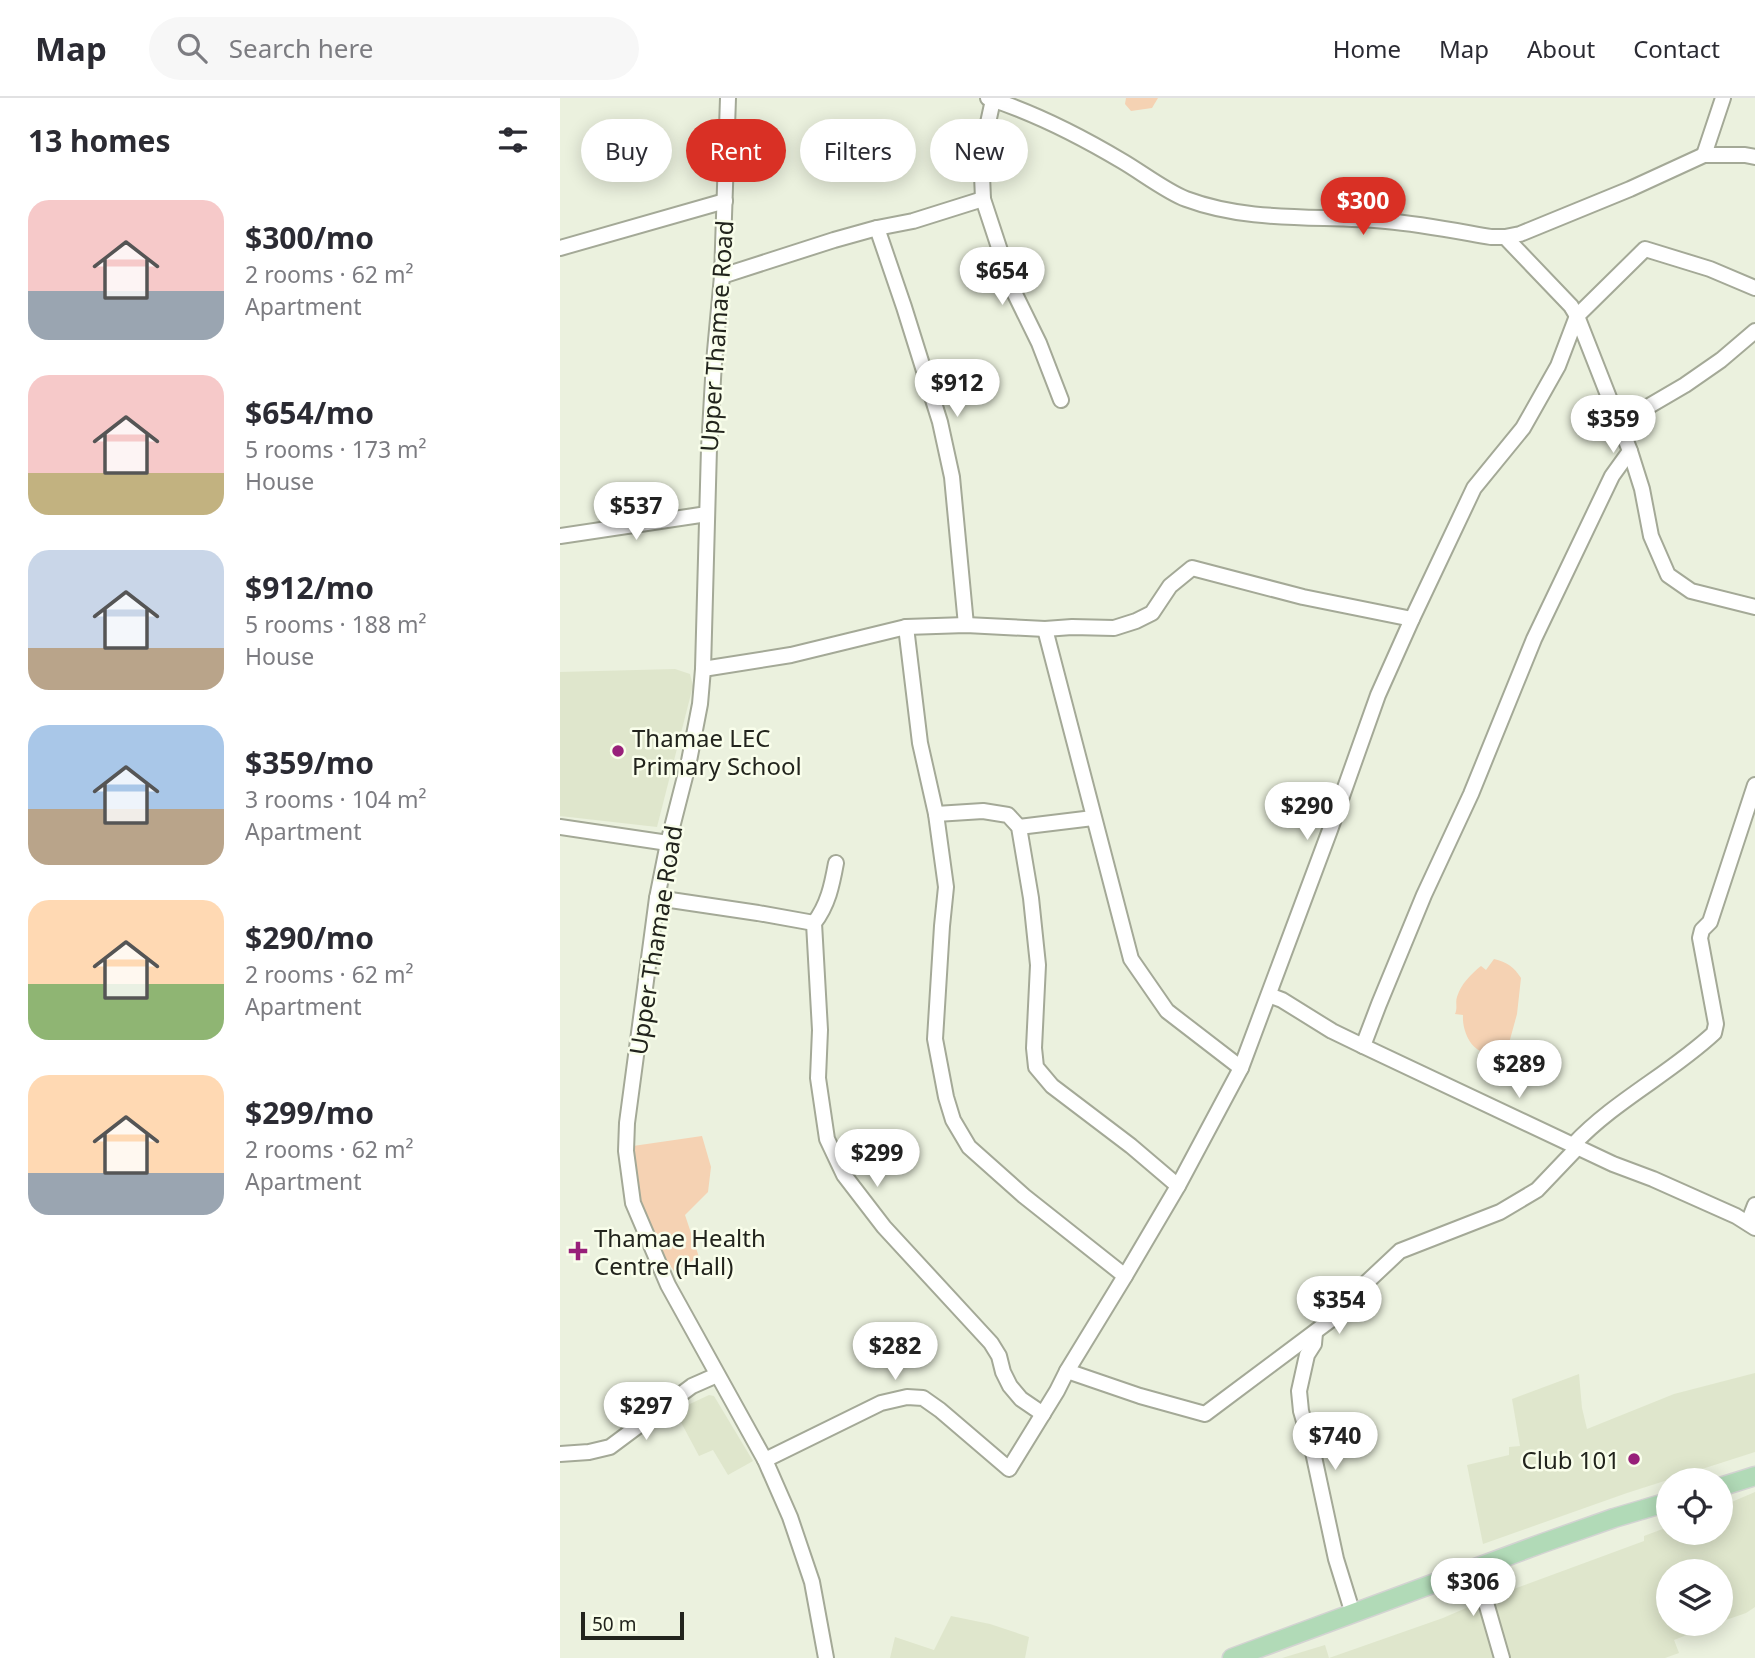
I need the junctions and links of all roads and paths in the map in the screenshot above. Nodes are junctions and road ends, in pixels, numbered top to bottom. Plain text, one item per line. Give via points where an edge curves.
1 (728, 98) edge
2 (1723, 98) edge
3 (990, 99) edge
4 (1704, 155) junction
5 (1755, 157) edge
6 (983, 200) junction
7 (725, 201) junction
8 (877, 228) junction
9 (1505, 237) junction
10 (560, 248) edge
11 (722, 276) junction
12 (1755, 288) edge
13 (1577, 316) junction
14 (1755, 331) edge
15 (1061, 400) dead end
16 (1620, 423) junction
17 (1630, 451) junction
18 (707, 514) junction
19 (560, 536) edge
20 (1755, 607) edge
21 (1412, 619) junction
22 (966, 625) junction
23 (906, 627) junction
24 (1045, 629) junction
25 (703, 668) junction
26 (1755, 785) edge
27 (936, 814) junction
28 (1093, 818) junction
29 (560, 827) edge
30 (1018, 827) junction
31 (668, 843) junction
32 (836, 863) dead end
33 (657, 898) junction
34 (814, 923) junction
35 (1269, 995) junction
36 (1363, 1046) junction
37 (1241, 1068) junction
38 (1576, 1146) junction
39 (1178, 1186) junction
40 (1755, 1205) edge
41 (1752, 1226) edge
42 (1125, 1276) junction
43 (1315, 1333) junction
44 (1066, 1371) junction
45 (717, 1375) junction
46 (1043, 1414) junction
47 (560, 1454) edge
48 (765, 1460) junction
49 (1755, 1476) edge
50 (1733, 1483) edge
51 (1656, 1506) edge
52 (1476, 1568) junction
53 (1353, 1614) junction
54 (826, 1658) edge
55 (1232, 1658) edge
56 (1502, 1658) edge

1 - 7 street, Upper Thamae Road
2 - 4 street
3 - 6 street
3 - 9 street via 1048,121 1183,198 1215,208 1278,217 1389,221
4 - 5 street
4 - 9 street
6 - 8 street
6 - 15 street via 1013,290
7 - 10 street
7 - 11 street, Upper Thamae Road
8 - 11 street
8 - 22 street via 940,422 952,477
9 - 13 street
11 - 18 street, Upper Thamae Road via 713,362
12 - 13 street via 1645,249
13 - 16 street
13 - 21 street via 1558,366 1523,428 1474,488
14 - 16 street via 1721,360
16 - 17 street
17 - 20 street via 1651,536 1668,575 1691,590
17 - 36 street via 1612,476 1534,639
18 - 19 street
18 - 25 street, Upper Thamae Road
21 - 24 street via 1192,568 1170,586 1152,613 1136,621 1114,628
21 - 35 street via 1378,695
22 - 23 street
22 - 24 street
23 - 25 street via 791,655
23 - 27 street via 920,743
24 - 28 street
25 - 31 street, Upper Thamae Road via 689,761
26 - 38 street via 1710,922 1700,938 1714,1033 1601,1117
27 - 30 street via 984,811 1008,815
27 - 42 street via 946,887 935,1039 953,1120 969,1147
28 - 30 street
28 - 37 street via 1131,959 1167,1011
29 - 31 street
30 - 39 street via 1038,965 1036,1067 1052,1086
31 - 33 street, Upper Thamae Road
32 - 34 street via 829,896
33 - 34 street
33 - 45 street, Upper Thamae Road via 627,1123 628,1176 633,1203 663,1274
34 - 46 street via 818,1078 827,1139 844,1175 884,1227 991,1343 1003,1373 1021,1399
35 - 36 street
35 - 37 street
36 - 38 street
37 - 39 street
38 - 41 street
38 - 43 street via 1536,1190 1500,1212 1400,1251
39 - 42 street
40 - 41 street
42 - 44 street
43 - 44 street via 1205,1414
43 - 53 street via 1300,1391 1301,1410
44 - 46 street
45 - 47 street via 692,1386 610,1447
45 - 48 street, Upper Thamae Road
46 - 48 street via 1009,1469 940,1410 923,1398 907,1397 881,1403
48 - 54 street, Upper Thamae Road via 812,1582
49 - 50 main road
51 - 52 main road
52 - 53 main road
52 - 56 street
53 - 55 main road

